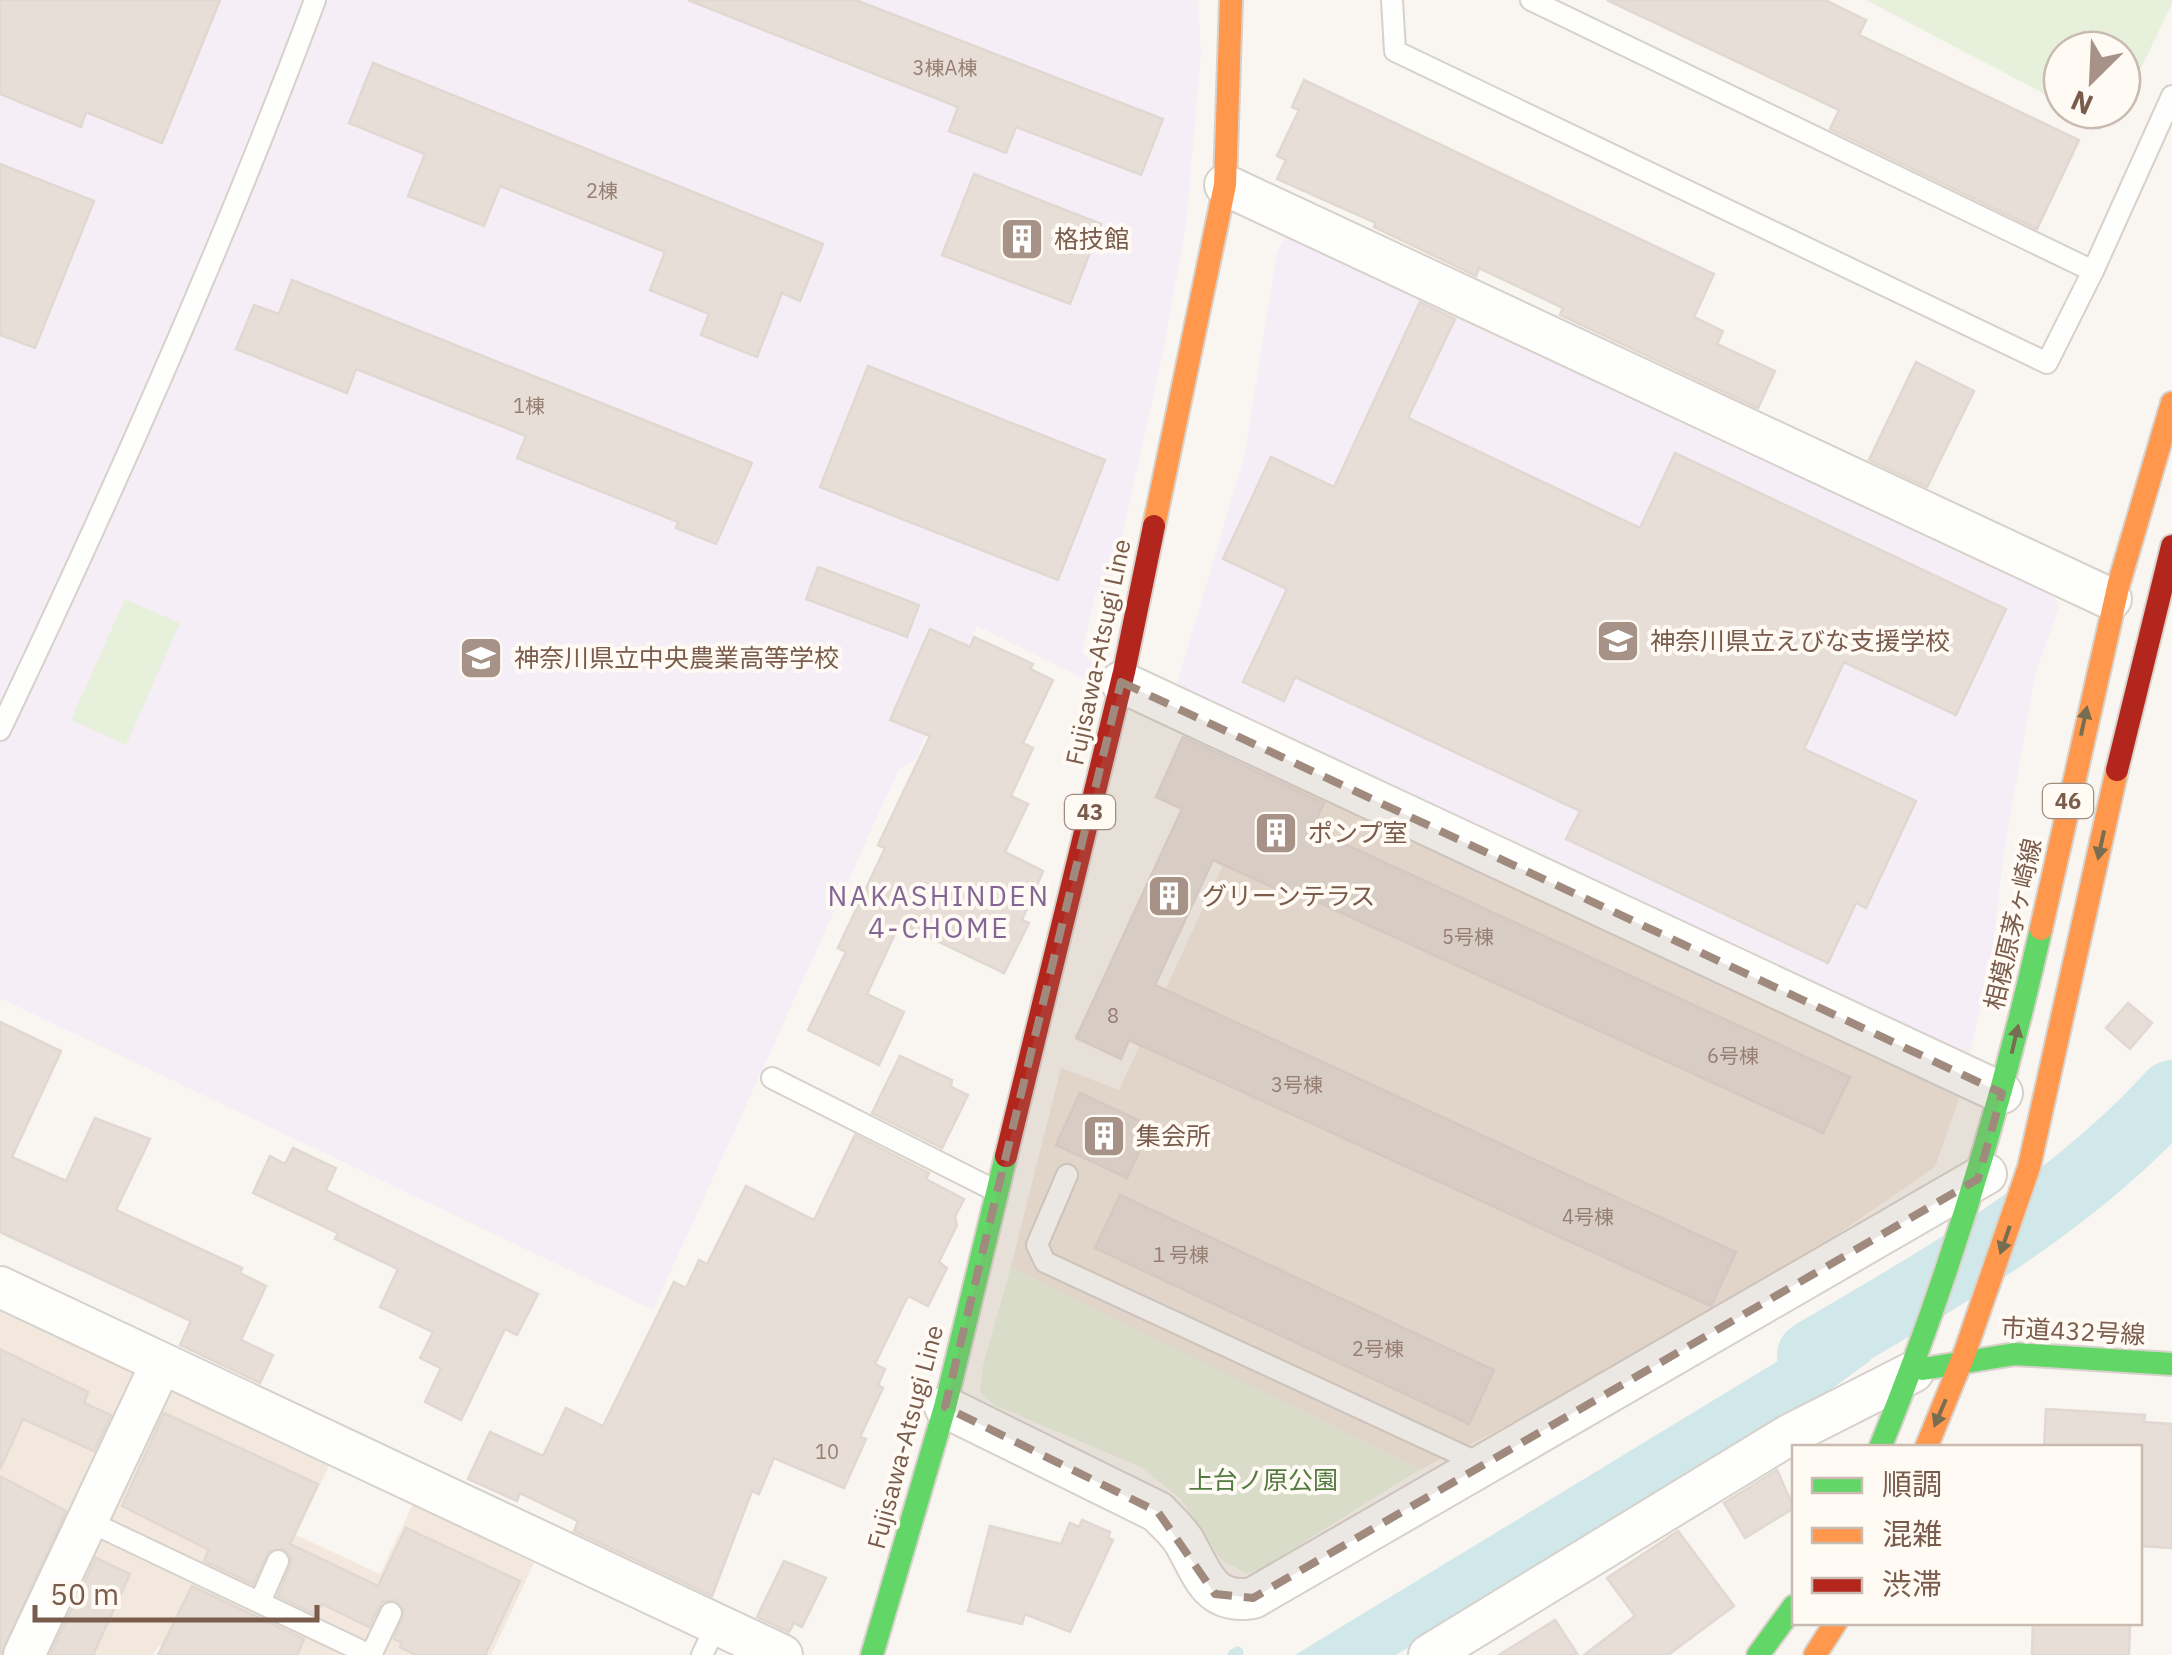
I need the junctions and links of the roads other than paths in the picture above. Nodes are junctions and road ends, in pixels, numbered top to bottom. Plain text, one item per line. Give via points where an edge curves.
1 (315, 0) edge
2 (1231, 0) edge
3 (1392, 0) edge
4 (1532, 0) edge
5 (2172, 96) edge
6 (1225, 185) junction
7 (2094, 271) junction
8 (2172, 403) edge
9 (2172, 546) edge
10 (2111, 599) junction
11 (1122, 682) junction
12 (0, 730) edge
13 (772, 1078) dead end
14 (2002, 1093) junction
15 (2032, 1155) junction
16 (1068, 1175) dead end
17 (1974, 1190) junction
18 (998, 1192) junction
19 (0, 1287) edge
20 (1964, 1354) junction
21 (1920, 1356) junction
22 (161, 1364) junction
23 (2172, 1364) edge
24 (945, 1407) junction
25 (1881, 1445) edge
26 (1927, 1445) edge
27 (1484, 1465) junction
28 (88, 1520) junction
29 (278, 1561) dead end
30 (260, 1602) junction
31 (1792, 1609) edge
32 (391, 1613) dead end
33 (1834, 1625) edge
34 (709, 1640) edge
35 (24, 1655) edge
36 (370, 1655) edge
37 (782, 1655) edge
38 (872, 1655) edge
39 (1429, 1655) edge
40 (1758, 1655) edge
41 (1816, 1655) edge

1 - 12 lane via 212,262
2 - 6 main road, Fujisawa-Atsugi Line / 43
3 - 7 lane via 1395,51 2047,363
4 - 7 lane
5 - 7 lane
6 - 10 street
6 - 11 main road, Fujisawa-Atsugi Line / 43
8 - 10 main road, 相模原茅ヶ崎線 / 46
9 -> 15 main road, 46
14 -> 10 main road, 相模原茅ヶ崎線 / 46
11 - 14 street
11 - 18 main road, Fujisawa-Atsugi Line / 43
13 - 18 lane
14 - 17 main road, 相模原茅ヶ崎線 / 46
15 - 17 street
15 -> 20 main road, 46
16 - 27 lane via 1038,1245 1045,1262
17 - 21 main road, 相模原茅ヶ崎線 / 46
17 - 27 street
18 - 24 main road, Fujisawa-Atsugi Line / 43
19 - 22 street
20 - 21 main road, 市道432号線
20 - 23 main road, 市道432号線
20 -> 26 main road, 46
21 - 25 main road, 46
21 - 39 street
22 - 28 street
22 - 34 street
24 - 27 street via 1158,1512 1183,1539 1202,1580 1235,1601 1254,1598
24 - 38 main road, Fujisawa-Atsugi Line / 43
28 - 30 lane
28 - 35 street
29 - 30 lane
30 - 36 lane
31 - 40 main road
32 - 36 lane
33 - 41 main road
34 - 37 street

